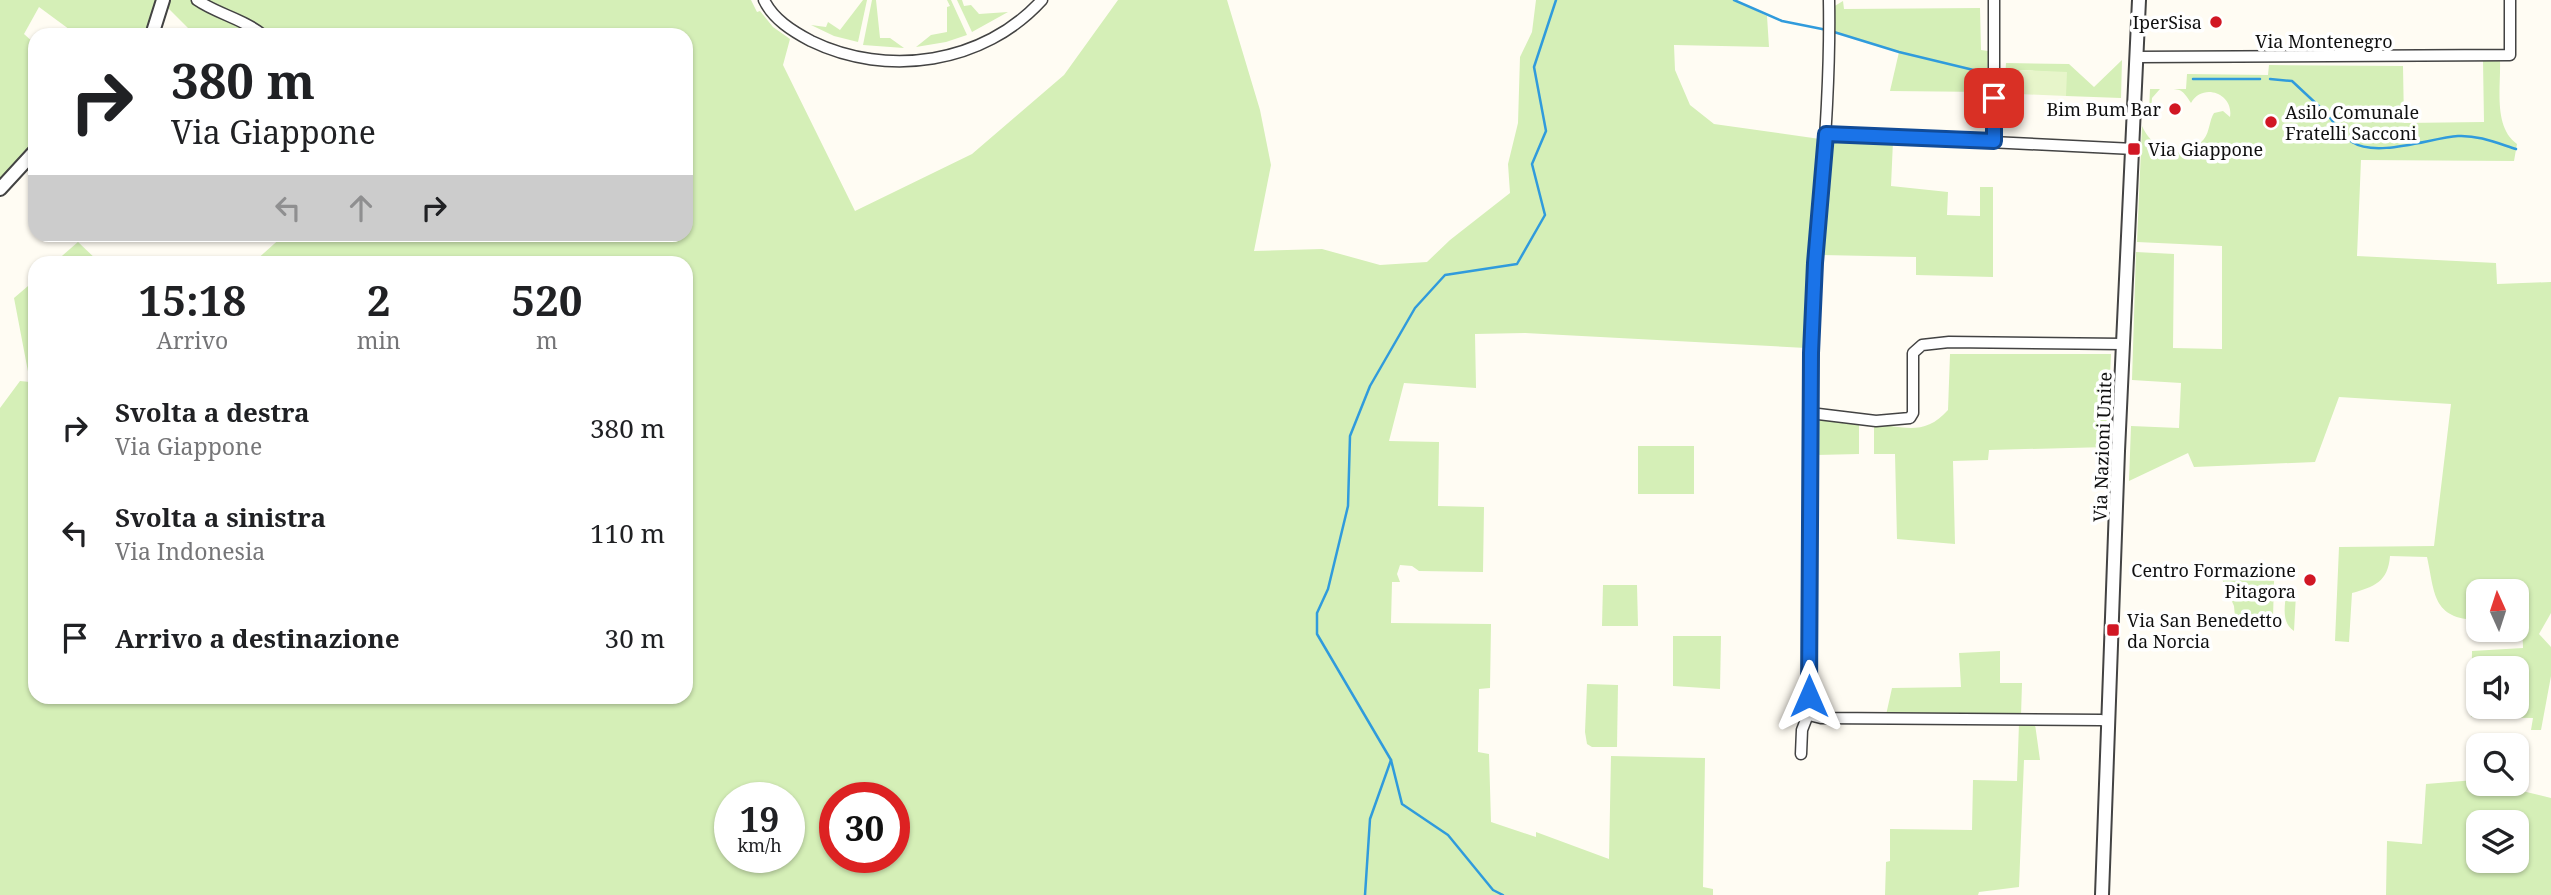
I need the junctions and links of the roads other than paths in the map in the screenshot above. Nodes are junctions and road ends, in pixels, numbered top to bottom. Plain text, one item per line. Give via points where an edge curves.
1 (163, 0) edge
2 (197, 0) edge
3 (764, 0) edge
4 (1042, 0) edge
5 (1829, 0) edge
6 (1994, 0) edge
7 (2139, 0) edge
8 (2510, 0) edge
9 (154, 28) edge
10 (254, 28) edge
11 (2137, 57) junction
12 (1826, 134) junction
13 (1994, 141) junction
14 (2134, 149) junction
15 (28, 158) edge
16 (0, 188) edge
17 (2123, 344) junction
18 (1810, 414) junction
19 (1809, 712) junction
20 (1821, 718) junction
21 (2109, 722) junction
22 (1802, 730) junction
23 (1801, 754) dead end
24 (2102, 895) edge

1 - 9 street
2 - 10 street
3 - 4 street via 775,18 825,48 857,58 910,62 991,40
5 - 12 street
6 - 13 street
7 - 11 street, Via Nazioni Unite
8 - 11 street, Via Montenegro via 2510,55
11 - 14 street, Via Nazioni Unite
12 - 13 street
12 - 18 street via 1815,263
13 - 14 street
14 - 17 street, Via Nazioni Unite
15 - 16 street
17 - 18 street via 1922,345 1913,353 1910,418 1876,421
17 - 21 street, Via Nazioni Unite
18 - 19 street
19 - 20 street
19 - 22 street
20 - 21 street
20 - 22 street
21 - 24 street, Via Nazioni Unite
22 - 23 street

